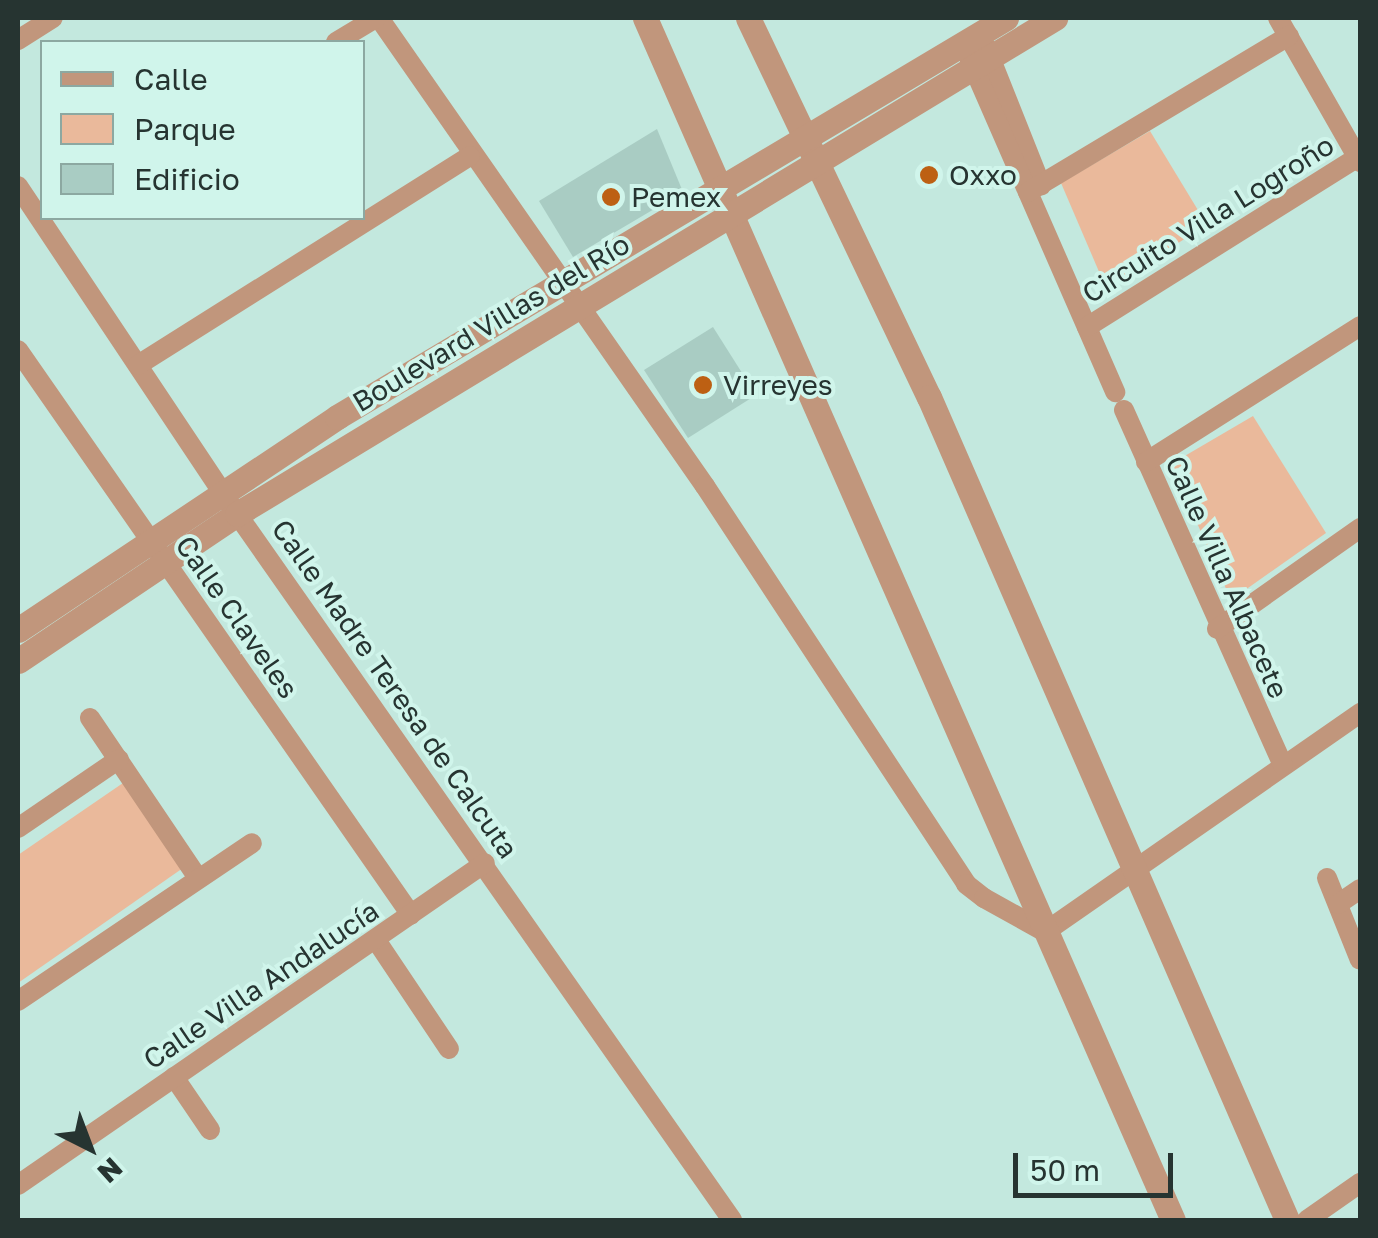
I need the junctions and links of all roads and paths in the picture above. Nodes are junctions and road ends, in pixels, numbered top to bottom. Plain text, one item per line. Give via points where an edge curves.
1 (53, 18) edge
2 (378, 18) edge
3 (645, 18) edge
4 (748, 18) edge
5 (1006, 18) edge
6 (1055, 18) edge
7 (1284, 26) edge
8 (18, 40) edge
9 (340, 40) edge
10 (977, 51) junction
11 (811, 150) junction
12 (470, 156) junction
13 (1359, 160) edge
14 (1034, 188) junction
15 (19, 191) edge
16 (727, 198) junction
17 (40, 211) edge
18 (51, 222) edge
19 (562, 285) junction
20 (578, 308) junction
21 (1360, 326) edge
22 (1087, 328) junction
23 (18, 350) edge
24 (138, 366) junction
25 (1146, 462) junction
26 (221, 491) junction
27 (236, 514) junction
28 (1360, 528) edge
29 (157, 550) junction
30 (1217, 629) junction
31 (18, 630) edge
32 (18, 661) edge
33 (1360, 713) edge
34 (90, 718) dead end
35 (119, 759) junction
36 (1283, 765) junction
37 (18, 828) edge
38 (252, 843) dead end
39 (486, 863) junction
40 (1137, 871) junction
41 (198, 878) junction
42 (1327, 878) dead end
43 (1360, 888) edge
44 (1338, 904) junction
45 (411, 916) junction
46 (1045, 932) junction
47 (376, 940) junction
48 (1360, 960) edge
49 (18, 1001) edge
50 (449, 1049) dead end
51 (174, 1077) junction
52 (210, 1130) dead end
53 (1360, 1184) edge
54 (18, 1185) edge
55 (732, 1220) edge
56 (1173, 1220) edge
57 (1287, 1220) edge
58 (1307, 1220) edge

1 - 8 street
2 - 9 street
2 - 12 street
3 - 16 street
4 - 11 street
5 - 10 street, Boulevard Villas del Río
6 - 10 street, Boulevard Villas del Río
7 - 13 street, Circuito Villa Logroño
7 - 14 street, Circuito Villa Logroño
10 - 11 street, Boulevard Villas del Río
10 - 14 street, Calle Villa Albacete
11 - 16 street, Boulevard Villas del Río
11 - 40 street via 929,397
12 - 19 street
12 - 24 street
13 - 22 street, Circuito Villa Logroño
14 - 22 street, Calle Villa Albacete
15 - 17 street, Calle Madre Teresa de Calcuta
16 - 19 street, Boulevard Villas del Río
16 - 20 street, Boulevard Villas del Río
16 - 46 street via 830,449
18 - 24 street, Calle Madre Teresa de Calcuta
19 - 20 street
19 - 26 street, Boulevard Villas del Río
20 - 27 street, Boulevard Villas del Río
20 - 46 street via 705,486 966,884
21 - 25 street
22 - 25 street, Calle Villa Albacete
23 - 29 street, Calle Claveles
24 - 26 street, Calle Madre Teresa de Calcuta
25 - 30 street, Calle Villa Albacete
26 - 27 street, Calle Madre Teresa de Calcuta
26 - 29 street, Boulevard Villas del Río
27 - 29 street, Boulevard Villas del Río
27 - 39 street, Calle Madre Teresa de Calcuta
28 - 30 street
29 - 31 street, Boulevard Villas del Río
29 - 32 street, Boulevard Villas del Río
29 - 45 street, Calle Claveles
30 - 36 street, Calle Villa Albacete
33 - 36 street
34 - 35 street
35 - 37 street
35 - 41 street
36 - 40 street
38 - 41 street
39 - 45 street, Calle Villa Andalucía
39 - 55 street, Calle Madre Teresa de Calcuta
40 - 46 street
40 - 57 street
41 - 49 street
42 - 44 street
43 - 44 street
44 - 48 street
45 - 47 street, Calle Villa Andalucía
46 - 56 street
47 - 50 street
47 - 51 street, Calle Villa Andalucía
51 - 52 street
51 - 54 street, Calle Villa Andalucía
53 - 58 street

